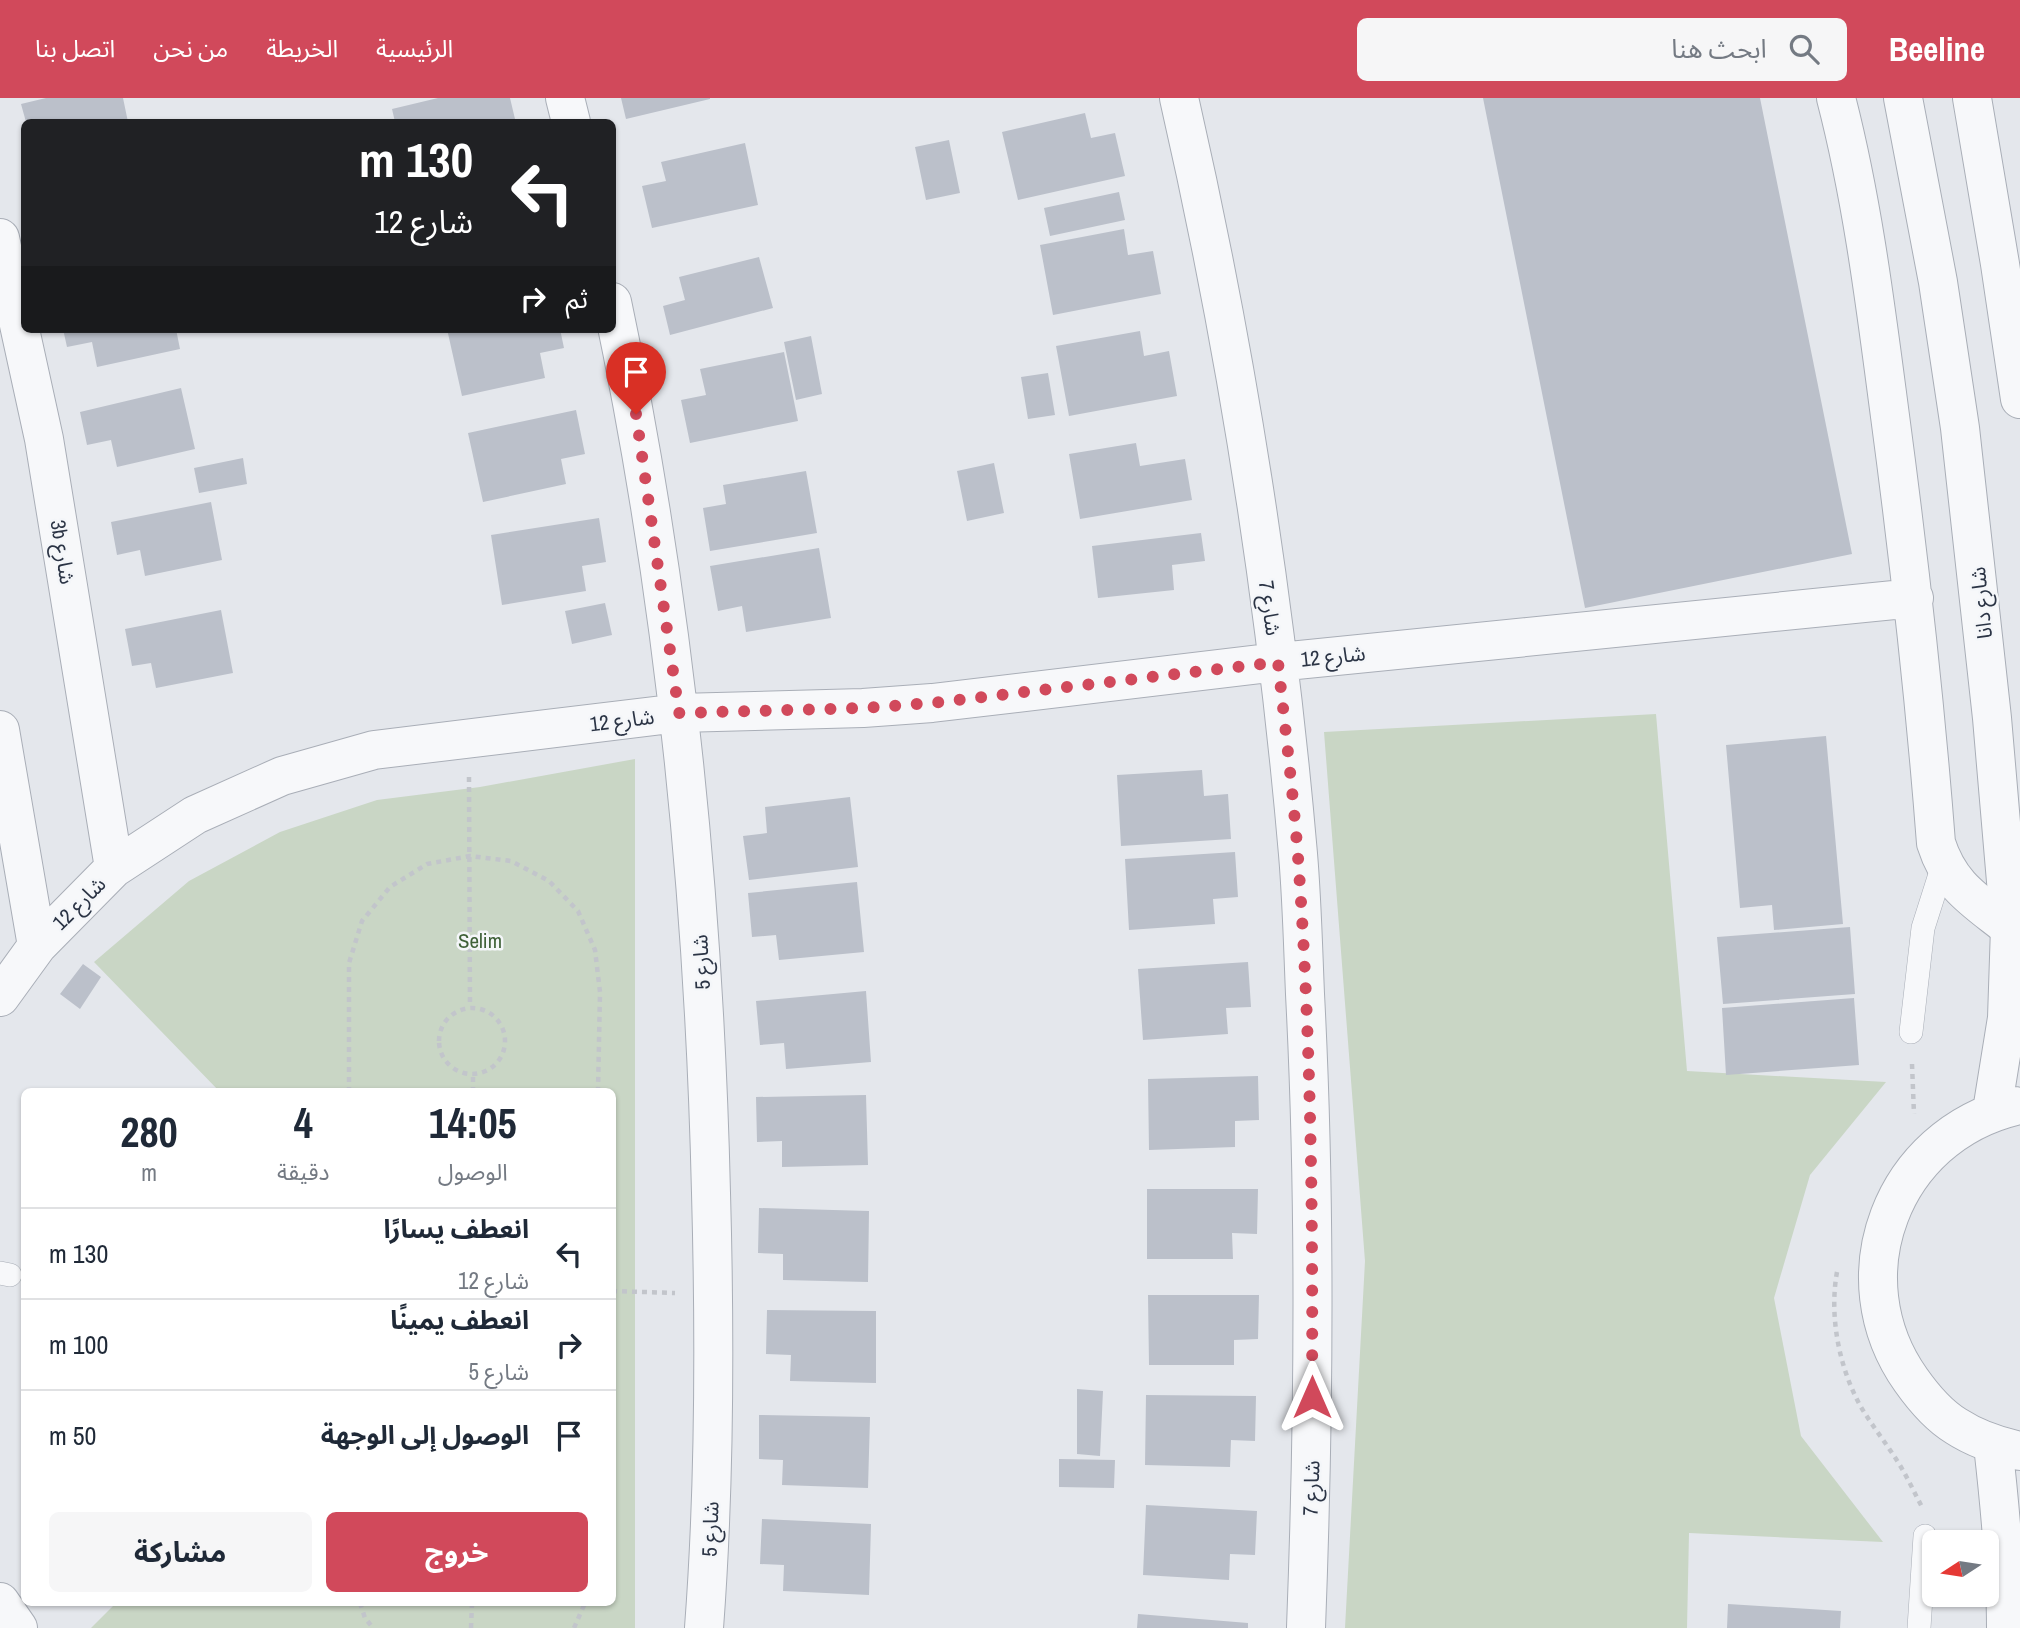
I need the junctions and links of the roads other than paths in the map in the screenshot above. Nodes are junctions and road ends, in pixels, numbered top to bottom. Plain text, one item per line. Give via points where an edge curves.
1 (565, 98) edge
2 (1179, 98) edge
3 (1836, 98) edge
4 (1903, 98) edge
5 (1972, 98) edge
6 (570, 119) edge
7 (0, 238) edge
8 (616, 321) edge
9 (2020, 399) edge
10 (1914, 598) junction
11 (1278, 662) junction
12 (679, 713) junction
13 (0, 730) edge
14 (1943, 865) junction
15 (114, 867) junction
16 (2010, 928) junction
17 (37, 946) junction
18 (0, 997) edge
19 (1911, 1031) dead end
20 (2006, 1108) edge
21 (2007, 1448) edge
22 (1922, 1582) edge
23 (0, 1602) edge
24 (18, 1628) edge
25 (704, 1628) edge
26 (1306, 1628) edge
27 (1919, 1628) edge
28 (2006, 1628) edge

1 - 6 street
2 - 11 street, شارع 7 via 1206,217 1245,434
3 - 10 street via 1874,291
4 - 16 street, شارع دانا via 1936,269 1962,442
5 - 9 street
7 - 15 street, 3b شارع via 44,439
8 - 12 street, شارع 5 via 636,414
10 - 11 street, شارع 12
10 - 14 street via 1936,843
11 - 12 street, شارع 12 via 932,703
11 - 26 street, شارع 7 via 1298,856 1308,1062 1313,1282
12 - 15 street, شارع 12 via 374,750 282,776 195,815
12 - 25 street, شارع 5 via 709,1100 713,1442
13 - 17 street
14 - 16 street via 1957,885
14 - 19 lane via 1923,928
15 - 17 street, شارع 12
16 - 20 street, شارع دانا
17 - 18 street, شارع 12
20 - 21 street via 1954,1132 1921,1160 1897,1195 1882,1236 1877,1278 1882,1321 1898,1362 1923,1397 1955,1425
21 - 28 street via 2002,1529
22 - 27 lane
23 - 24 street

